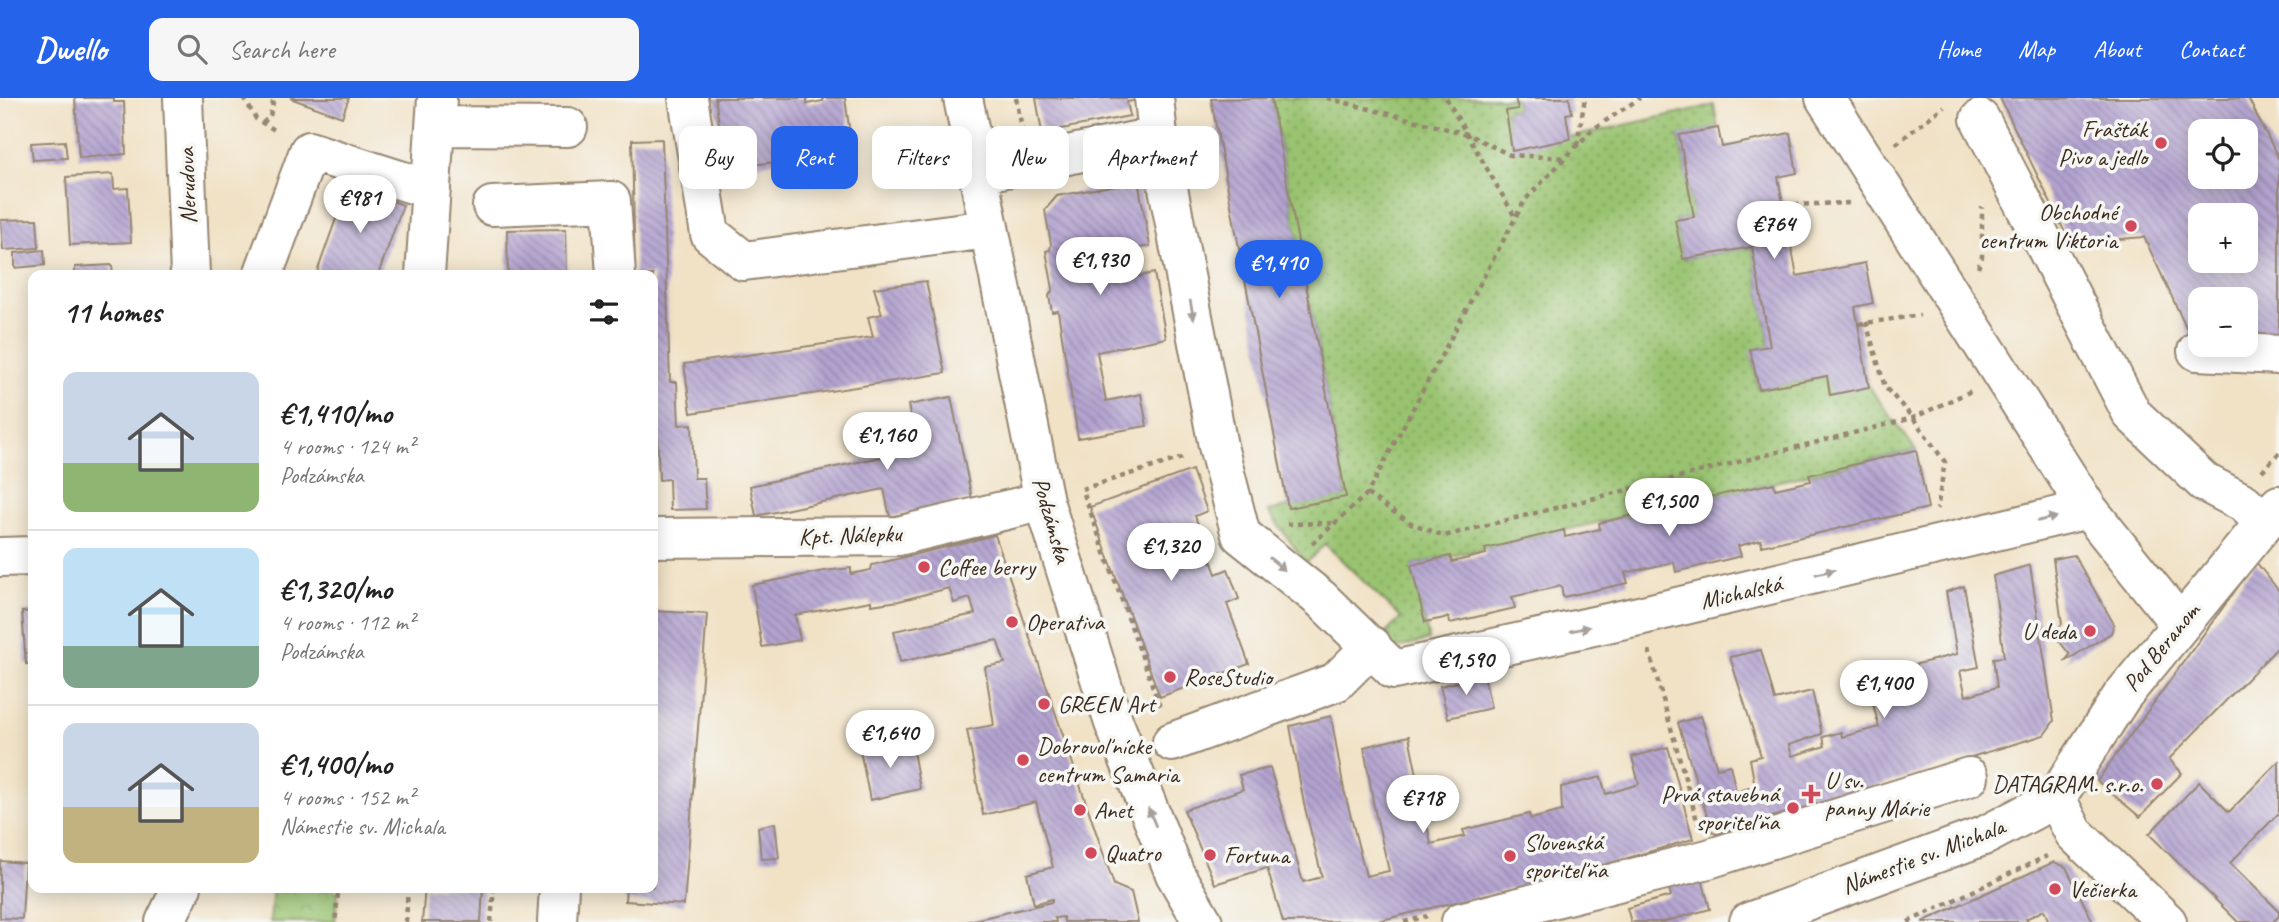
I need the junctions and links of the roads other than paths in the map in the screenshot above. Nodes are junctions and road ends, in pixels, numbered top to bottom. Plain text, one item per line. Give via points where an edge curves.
1 (183, 98) edge
2 (688, 98) edge
3 (963, 98) edge
4 (1154, 98) edge
5 (1825, 98) edge
6 (436, 112) edge
7 (1980, 119) dead end
8 (1157, 126) edge
9 (568, 127) dead end
10 (1083, 152) edge
11 (977, 174) junction
12 (1168, 189) edge
13 (430, 190) junction
14 (492, 206) dead end
15 (988, 229) junction
16 (190, 270) edge
17 (265, 270) edge
18 (425, 270) edge
19 (616, 270) edge
20 (2258, 354) edge
21 (2279, 355) edge
22 (1044, 501) junction
23 (2268, 503) edge
24 (2088, 509) junction
25 (658, 538) edge
26 (28, 556) edge
27 (0, 557) edge
28 (2179, 623) junction
29 (1383, 658) junction
30 (1172, 742) road end
31 (1969, 777) dead end
32 (2056, 798) junction
33 (179, 893) edge
34 (559, 893) edge
35 (2166, 921) edge
36 (165, 922) edge
37 (557, 922) edge
38 (1203, 922) edge
39 (1461, 922) edge
40 (1749, 922) edge

1 - 16 street, Nerudova
2 - 15 street via 710,234 744,261
3 - 11 street, Podzámska
4 - 8 street
5 - 24 street
6 - 9 street
6 - 13 street
7 - 23 street via 2132,414 2204,482 2245,503
10 - 11 street
11 - 15 street, Podzámska
12 -> 29 street via 1217,446 1241,535 1321,599
13 - 17 street via 309,150
13 - 18 street
14 - 19 street via 611,201
15 - 22 street, Podzámska
20 - 21 street
22 - 25 street, Kpt. Nálepku via 898,536
38 -> 22 street, Podzámska via 1175,874 1114,723
23 - 28 street, Pod Beranom
24 - 28 street
29 -> 24 street, Michalská via 1639,616
26 - 27 street
28 - 32 street, Pod Beranom via 2122,696
29 - 30 street via 1336,682
31 - 39 street via 1708,859
32 - 35 street via 2074,834
32 - 40 street, Námestie sv. Michala via 1986,835
33 - 36 street
34 - 37 street

